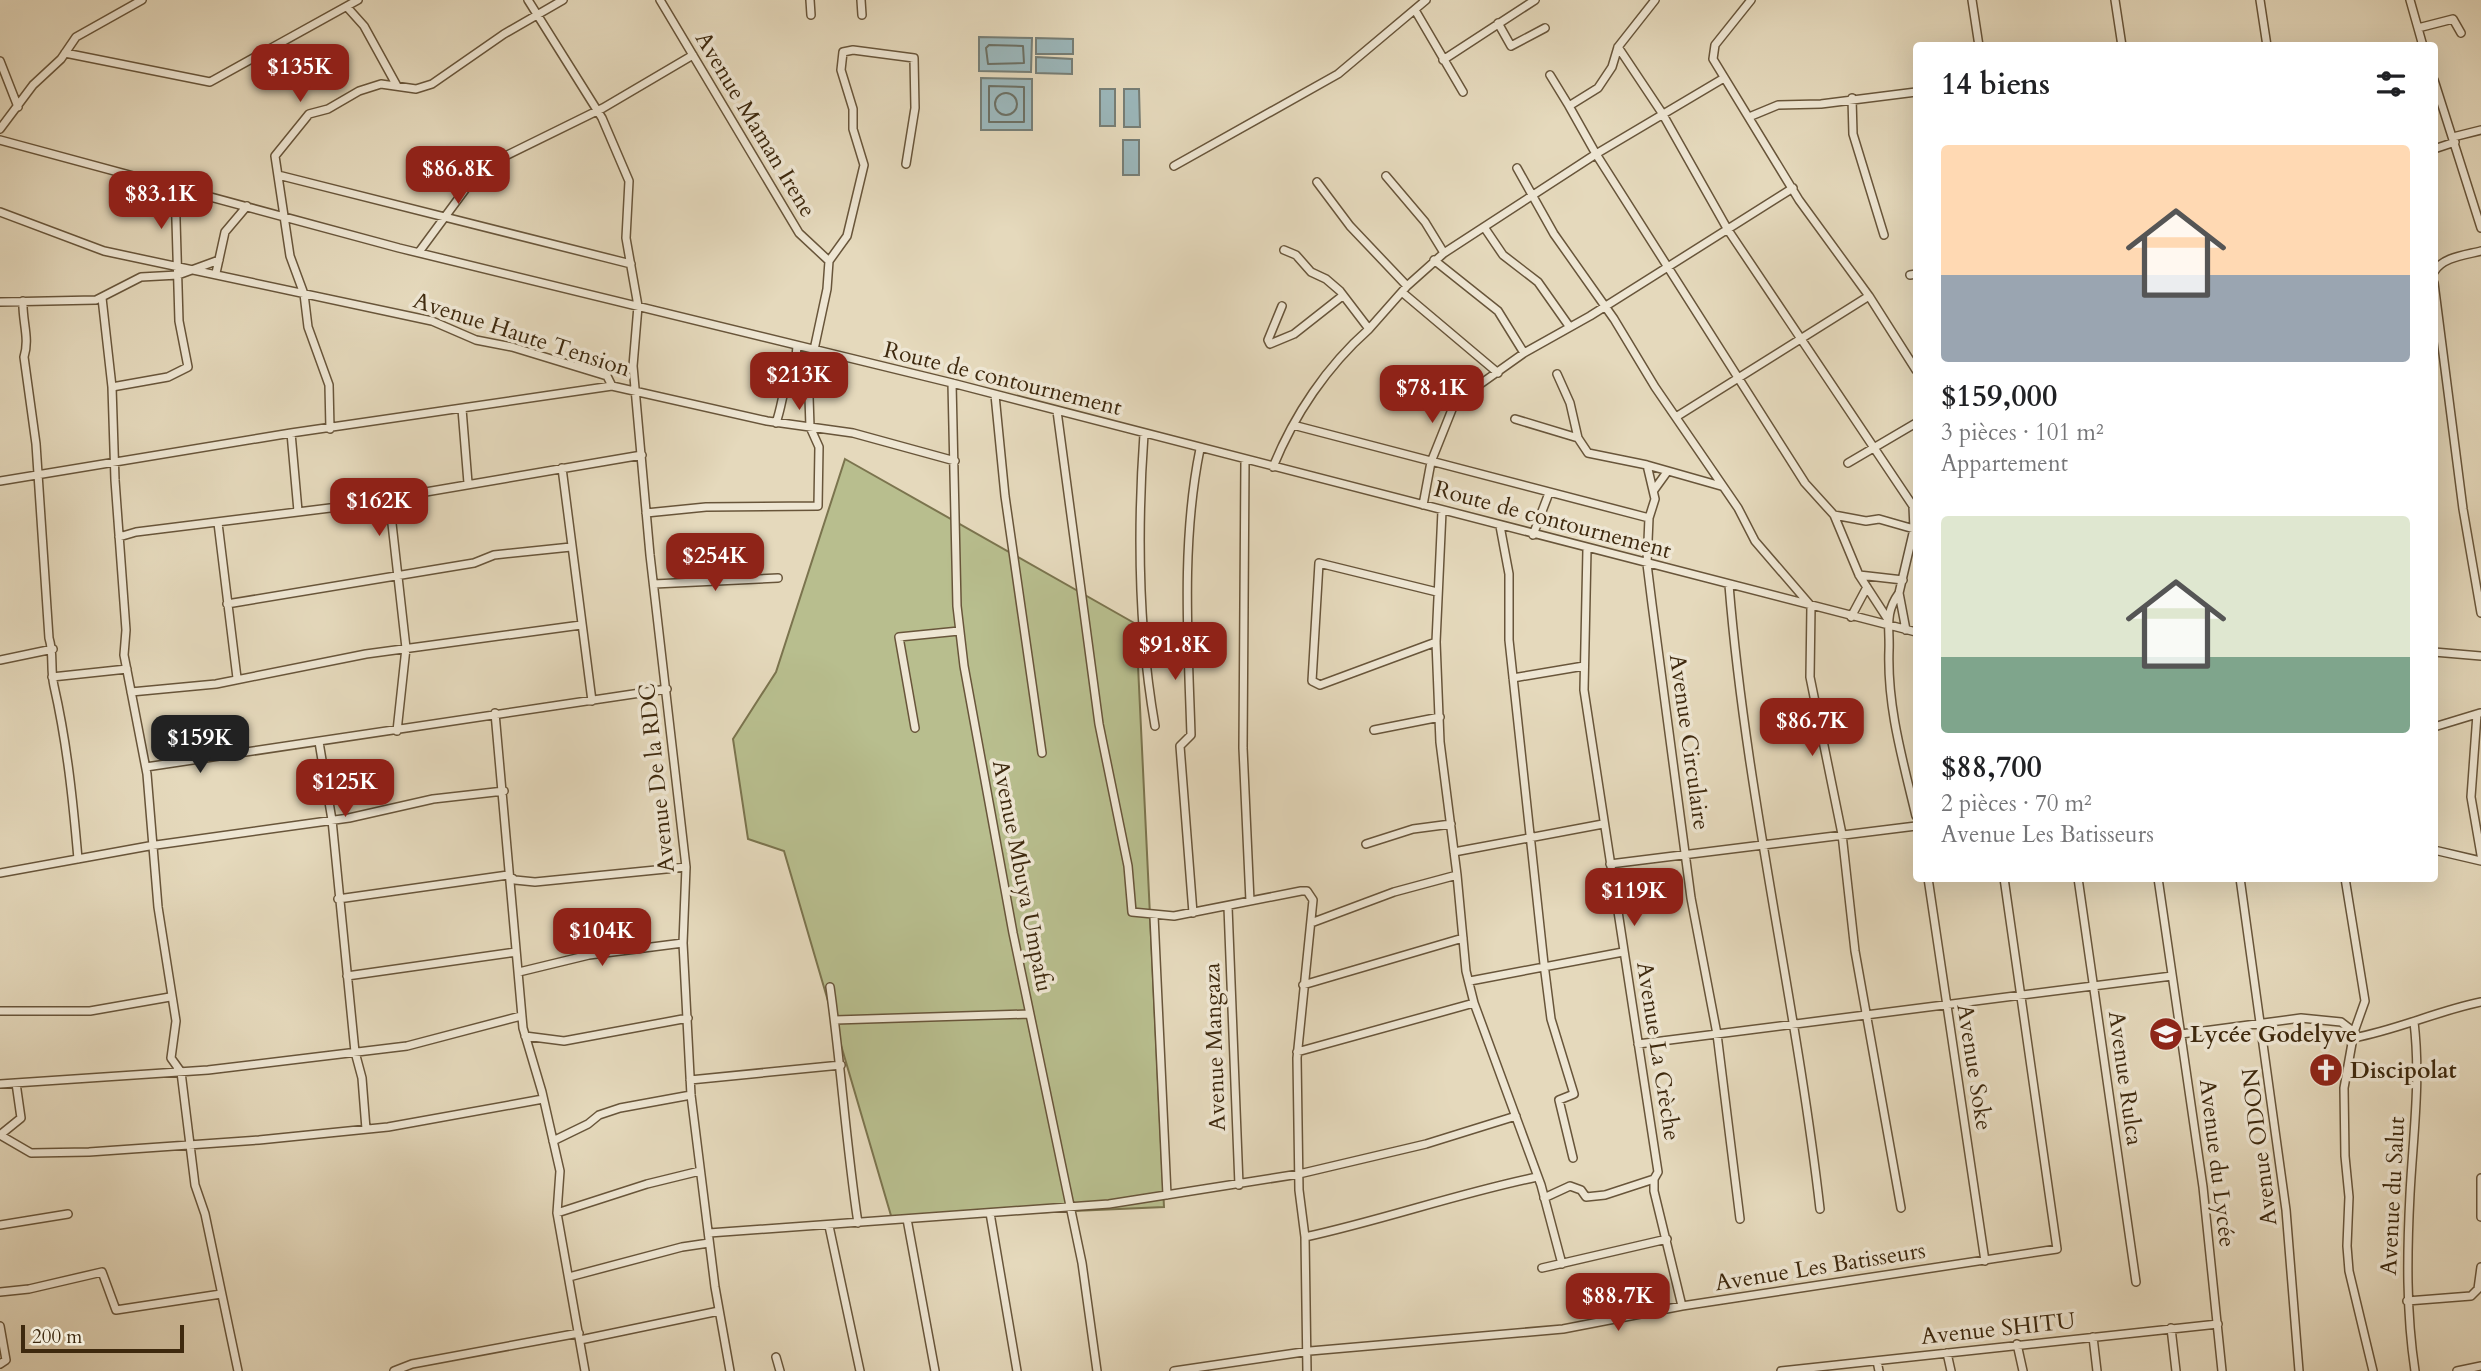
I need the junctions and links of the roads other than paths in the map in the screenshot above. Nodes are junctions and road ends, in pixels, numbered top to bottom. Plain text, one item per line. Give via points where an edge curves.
1 (142, 0) edge
2 (358, 0) edge
3 (528, 0) edge
4 (563, 0) edge
5 (660, 0) edge
6 (810, 0) edge
7 (861, 0) edge
8 (1426, 0) edge
9 (1535, 0) edge
10 (1656, 0) edge
11 (1751, 0) edge
12 (1972, 0) edge
13 (2115, 0) edge
14 (2260, 0) edge
15 (2410, 0) edge
16 (347, 7) junction
17 (1415, 10) junction
18 (539, 14) junction
19 (811, 15) dead end
20 (862, 15) dead end
21 (1498, 23) junction
22 (1545, 28) dead end
23 (2418, 28) junction
24 (2461, 33) dead end
25 (1978, 42) edge
26 (2121, 42) edge
27 (2266, 42) edge
28 (2422, 42) edge
29 (1618, 47) junction
30 (65, 53) junction
31 (693, 55) junction
32 (1443, 60) junction
33 (0, 61) edge
34 (1550, 75) dead end
35 (1724, 78) junction
36 (397, 86) junction
37 (1463, 92) dead end
38 (1913, 92) edge
39 (2438, 95) edge
40 (1852, 99) junction
41 (1569, 106) junction
42 (18, 107) junction
43 (597, 111) junction
44 (1662, 113) junction
45 (1749, 117) junction
46 (0, 129) edge
47 (2481, 130) edge
48 (0, 140) edge
49 (2454, 140) junction
50 (2438, 147) edge
51 (1596, 154) junction
52 (906, 164) dead end
53 (1174, 166) dead end
54 (1517, 168) dead end
55 (278, 175) junction
56 (1386, 176) dead end
57 (1317, 182) dead end
58 (175, 187) junction
59 (1793, 188) junction
60 (1532, 195) junction
61 (247, 206) junction
62 (0, 212) edge
63 (282, 215) junction
64 (442, 217) junction
65 (1484, 227) junction
66 (2481, 228) edge
67 (1728, 230) junction
68 (1884, 234) dead end
69 (1283, 250) dead end
70 (2481, 251) edge
71 (419, 252) junction
72 (1444, 253) junction
73 (219, 260) junction
74 (1434, 260) junction
75 (829, 261) junction
76 (631, 264) junction
77 (2438, 264) edge
78 (177, 265) junction
79 (1670, 266) junction
80 (195, 268) junction
81 (216, 273) junction
82 (177, 275) junction
83 (1405, 289) junction
84 (303, 294) junction
85 (1869, 296) junction
86 (1341, 297) junction
87 (102, 298) junction
88 (23, 300) junction
89 (0, 302) edge
90 (638, 306) junction
91 (1282, 306) dead end
92 (1605, 306) junction
93 (2438, 314) edge
94 (1569, 327) junction
95 (1369, 329) junction
96 (1802, 337) junction
97 (797, 346) junction
98 (1524, 353) junction
99 (813, 355) junction
100 (1913, 365) edge
101 (795, 368) junction
102 (1498, 373) junction
103 (1557, 374) dead end
104 (1740, 377) junction
105 (952, 383) junction
106 (612, 386) junction
107 (113, 387) junction
108 (636, 390) junction
109 (995, 395) junction
110 (462, 409) junction
111 (1058, 411) junction
112 (1676, 417) junction
113 (1516, 419) dead end
114 (776, 422) junction
115 (1293, 425) junction
116 (1913, 425) edge
117 (810, 427) junction
118 (330, 429) junction
119 (292, 433) junction
120 (1144, 434) junction
121 (1577, 438) junction
122 (1875, 447) junction
123 (1200, 449) junction
124 (642, 455) junction
125 (1245, 460) junction
126 (955, 461) junction
127 (1432, 462) junction
128 (1848, 463) dead end
129 (116, 464) junction
130 (1647, 465) junction
131 (1273, 467) junction
132 (562, 468) junction
133 (1667, 472) junction
134 (38, 475) junction
135 (0, 481) edge
136 (468, 483) junction
137 (1721, 486) junction
138 (1654, 490) junction
139 (1549, 493) junction
140 (389, 497) junction
141 (1423, 505) junction
142 (1913, 506) edge
143 (298, 511) junction
144 (1442, 511) junction
145 (646, 513) junction
146 (1833, 515) junction
147 (1649, 518) junction
148 (218, 523) junction
149 (1500, 526) junction
150 (1913, 529) edge
151 (1913, 534) edge
152 (1533, 535) junction
153 (119, 537) junction
154 (571, 547) junction
155 (1587, 549) junction
156 (1647, 564) junction
157 (1859, 575) junction
158 (397, 576) junction
159 (778, 578) dead end
160 (1903, 580) junction
161 (654, 584) junction
162 (1729, 586) junction
163 (1867, 587) junction
164 (1437, 592) junction
165 (1899, 593) junction
166 (227, 604) junction
167 (1811, 606) junction
168 (2481, 613) edge
169 (1851, 617) junction
170 (1886, 622) junction
171 (581, 625) junction
172 (1906, 630) junction
173 (959, 631) junction
174 (1913, 631) edge
175 (1436, 642) junction
176 (406, 648) junction
177 (53, 649) junction
178 (2438, 652) edge
179 (2481, 656) edge
180 (0, 660) edge
181 (1584, 666) junction
182 (127, 669) junction
183 (52, 677) junction
184 (237, 678) junction
185 (1513, 678) junction
186 (667, 689) junction
187 (131, 692) junction
188 (592, 701) junction
189 (495, 713) junction
190 (2479, 713) edge
191 (1440, 717) junction
192 (1155, 726) dead end
193 (2438, 726) edge
194 (915, 728) dead end
195 (1374, 730) dead end
196 (397, 731) junction
197 (319, 742) junction
198 (1042, 753) dead end
199 (146, 767) junction
200 (504, 791) junction
201 (1913, 804) edge
202 (332, 820) junction
203 (1451, 824) junction
204 (1603, 824) junction
205 (1913, 826) edge
206 (1842, 834) junction
207 (1530, 836) junction
208 (1366, 844) dead end
209 (1764, 844) junction
210 (154, 846) junction
211 (2438, 851) edge
212 (1454, 852) junction
213 (1687, 853) junction
214 (2481, 855) edge
215 (78, 859) junction
216 (2481, 861) edge
217 (1610, 864) junction
218 (686, 867) junction
219 (0, 873) edge
220 (508, 875) junction
221 (1457, 875) junction
222 (1929, 882) edge
223 (2005, 882) edge
224 (2079, 882) edge
225 (2159, 882) edge
226 (2241, 882) edge
227 (2347, 882) edge
228 (338, 899) junction
229 (1250, 901) junction
230 (1228, 907) junction
231 (1193, 913) junction
232 (1153, 916) junction
233 (1311, 923) junction
234 (1463, 938) junction
235 (683, 943) junction
236 (516, 952) junction
237 (1623, 952) junction
238 (1544, 968) junction
239 (519, 972) junction
240 (347, 976) junction
241 (2172, 976) junction
242 (1470, 981) junction
243 (2094, 984) junction
244 (1303, 985) junction
245 (830, 987) dead end
246 (2021, 995) junction
247 (170, 997) dead end
248 (2481, 1002) edge
249 (1474, 1003) junction
250 (1946, 1003) junction
251 (0, 1011) edge
252 (1867, 1013) junction
253 (1030, 1014) junction
254 (522, 1016) junction
255 (688, 1018) junction
256 (835, 1020) junction
257 (2414, 1022) junction
258 (2262, 1023) junction
259 (1791, 1024) junction
260 (1717, 1034) junction
261 (2181, 1034) junction
262 (2353, 1035) junction
263 (524, 1036) junction
264 (1638, 1044) junction
265 (355, 1052) junction
266 (1297, 1052) junction
267 (841, 1065) junction
268 (181, 1072) junction
269 (690, 1080) junction
270 (16, 1083) junction
271 (0, 1084) edge
272 (691, 1095) junction
273 (543, 1099) junction
274 (1516, 1116) junction
275 (366, 1129) junction
276 (553, 1140) junction
277 (190, 1145) junction
278 (1573, 1158) dead end
279 (700, 1171) junction
280 (1299, 1174) junction
281 (1537, 1177) junction
282 (2481, 1178) edge
283 (1654, 1179) junction
284 (1239, 1185) junction
285 (1167, 1195) junction
286 (1544, 1198) junction
287 (1069, 1206) junction
288 (1901, 1208) dead end
289 (1820, 1209) dead end
290 (557, 1213) junction
291 (990, 1213) junction
292 (68, 1214) dead end
293 (2481, 1217) edge
294 (907, 1219) junction
295 (1740, 1219) dead end
296 (858, 1223) junction
297 (0, 1225) edge
298 (829, 1226) junction
299 (709, 1233) junction
300 (1305, 1237) junction
301 (1667, 1239) junction
302 (709, 1243) junction
303 (1985, 1261) junction
304 (1562, 1264) junction
305 (2481, 1267) edge
306 (1542, 1268) dead end
307 (569, 1277) junction
308 (2136, 1282) dead end
309 (0, 1292) edge
310 (221, 1294) junction
311 (2407, 1301) junction
312 (1682, 1306) junction
313 (719, 1311) junction
314 (2218, 1324) junction
315 (0, 1326) edge
316 (2171, 1328) junction
317 (580, 1336) junction
318 (2093, 1337) junction
319 (2017, 1344) junction
320 (1307, 1351) junction
321 (1947, 1353) junction
322 (775, 1357) dead end
323 (1877, 1361) junction
324 (0, 1364) edge
325 (2481, 1366) edge
326 (1810, 1369) edge
327 (238, 1371) edge
328 (394, 1371) edge
329 (585, 1371) edge
330 (730, 1371) edge
331 (780, 1371) edge
332 (860, 1371) edge
333 (935, 1371) edge
334 (1017, 1371) edge
335 (1097, 1371) edge
336 (1174, 1371) edge
337 (1307, 1371) edge
338 (1781, 1371) edge
339 (1879, 1371) edge
340 (1951, 1371) edge
341 (2023, 1371) edge
342 (2097, 1371) edge
343 (2176, 1371) edge
344 (2221, 1371) edge
345 (2299, 1371) edge
346 (2373, 1371) edge
347 (2415, 1371) edge
348 (2457, 1371) edge

1 - 30 street via 84,31
2 - 16 street
3 - 18 street, Avenue De la RDC
4 - 18 street
5 - 31 street, Avenue Maman Irene
6 - 19 street
7 - 20 street
8 - 17 street
9 - 21 street
10 - 29 street
11 - 35 street via 1712,53
12 - 25 street
13 - 26 street
14 - 27 street
15 - 23 street
16 - 30 street via 213,81
16 - 36 street via 365,28
17 - 32 street
17 - 53 street via 1338,74
18 - 36 street via 437,81 416,89
18 - 43 street, Avenue De la RDC
21 - 22 street via 1511,46
21 - 32 street
23 - 24 street via 2453,19
23 - 28 street
29 - 41 street via 1598,88
29 - 44 street
30 - 42 street
31 - 43 street
31 - 75 street, Avenue Maman Irene via 799,233
32 - 37 street
33 - 42 street
34 - 41 street
35 - 44 street
35 - 45 street
36 - 55 street via 381,84 309,114 275,156
38 - 40 street
39 - 49 street
40 - 45 street via 1778,105
40 - 68 street via 1853,134
41 - 51 street
42 - 46 street
43 - 64 street via 481,168
43 - 76 street, Avenue De la RDC via 629,181 626,238
44 - 51 street
44 - 67 street
45 - 59 street
47 - 49 street
48 - 58 street, Route de contournement
49 - 50 street
49 - 66 street
51 - 60 street
51 - 79 street
52 - 75 street via 915,108 914,58 844,51 841,70 864,165 847,236
54 - 60 street
55 - 63 street
55 - 64 street
56 - 72 street
57 - 83 street
58 - 61 street, Route de contournement
58 - 78 street
59 - 67 street
59 - 85 street
60 - 65 street
60 - 92 street
61 - 63 street, Route de contournement
61 - 73 street via 225,232
62 - 78 street, Avenue Haute Tension via 104,251
63 - 71 street, Route de contournement
63 - 84 street
64 - 71 street
64 - 76 street
65 - 72 street
65 - 94 street via 1503,255 1538,282
67 - 79 street
67 - 96 street
69 - 86 street via 1296,255 1315,276 1326,279
70 - 77 street
71 - 90 street, Route de contournement
72 - 74 street
73 - 80 street
73 - 81 street
74 - 83 street
74 - 98 street via 1498,311
75 - 99 street
76 - 90 street, Avenue De la RDC
78 - 80 street, Avenue Haute Tension
78 - 82 street
79 - 92 street
79 - 104 street
80 - 81 street, Avenue Haute Tension
80 - 82 street
81 - 84 street, Avenue Haute Tension
82 - 87 street via 141,277
82 - 107 street via 179,325 188,368 168,377
83 - 95 street
83 - 102 street
84 - 106 street, Avenue Haute Tension via 432,321 476,340 607,376
84 - 118 street via 308,327 329,385
85 - 96 street
85 - 100 street
86 - 91 street via 1294,334 1270,344
86 - 95 street
87 - 88 street
87 - 107 street
88 - 89 street
88 - 134 street via 28,345 24,357
90 - 97 street, Route de contournement
90 - 108 street, Avenue De la RDC via 633,366
92 - 94 street
92 - 112 street
93 - 168 street
94 - 98 street
95 - 115 street via 1343,352
96 - 104 street
96 - 122 street
97 - 99 street, Route de contournement
97 - 101 street
98 - 102 street
99 - 101 street
99 - 105 street, Route de contournement
99 - 117 street
101 - 114 street via 786,379
102 - 127 street via 1452,405
103 - 121 street via 1570,403
104 - 112 street
104 - 146 street via 1805,483
105 - 109 street, Route de contournement
105 - 126 street, Avenue Mbuya Umpafu
106 - 108 street, Avenue Haute Tension
106 - 110 street
107 - 129 street
108 - 114 street, Avenue Haute Tension
108 - 124 street, Avenue De la RDC
109 - 111 street, Route de contournement
109 - 198 street
110 - 118 street
110 - 136 street
111 - 120 street, Route de contournement
111 - 232 street via 1099,724 1126,854 1132,912
112 - 137 street
113 - 121 street
114 - 117 street, Avenue Haute Tension
115 - 127 street
115 - 131 street
116 - 122 street
117 - 126 street, Avenue Haute Tension via 853,433
117 - 145 street via 819,447 816,507 706,507
118 - 119 street
119 - 129 street
119 - 143 street
120 - 123 street, Route de contournement
120 - 192 street via 1140,620
121 - 130 street via 1588,453
122 - 128 street
122 - 142 street
123 - 125 street, Route de contournement
123 - 231 street via 1189,537 1191,735 1180,746
124 - 132 street
124 - 145 street, Avenue De la RDC
125 - 131 street, Route de contournement
125 - 229 street via 1243,748
126 - 173 street, Avenue Mbuya Umpafu
127 - 139 street
127 - 141 street
129 - 134 street
129 - 153 street
130 - 133 street
130 - 138 street
131 - 141 street, Route de contournement
132 - 136 street
132 - 154 street
133 - 137 street
133 - 138 street
134 - 135 street
134 - 177 street
136 - 140 street
137 - 167 street via 1755,541
138 - 147 street, Avenue Circulaire via 1656,499
139 - 147 street
139 - 152 street
140 - 143 street
140 - 158 street
141 - 144 street, Route de contournement
143 - 148 street
144 - 149 street, Route de contournement
144 - 164 street
145 - 161 street, Avenue De la RDC
146 - 150 street via 1879,519
146 - 157 street
147 - 156 street, Avenue Circulaire
148 - 153 street
148 - 166 street
149 - 152 street, Route de contournement
149 - 185 street via 1509,574
151 - 160 street
152 - 155 street, Route de contournement
153 - 182 street
154 - 158 street via 494,555 474,563
154 - 171 street
155 - 156 street, Route de contournement
155 - 181 street, Avenue La Crèche
156 - 162 street, Route de contournement
156 - 213 street, Avenue Circulaire
157 - 160 street
157 - 163 street
158 - 166 street
158 - 176 street
159 - 161 street
160 - 165 street
161 - 186 street, Avenue De la RDC
162 - 167 street, Route de contournement
162 - 209 street via 1740,704
163 - 169 street
163 - 170 street
164 - 175 street
164 - 175 street via 1319,564 1312,681 1320,685
165 - 170 street
165 - 172 street
166 - 184 street
167 - 169 street, Route de contournement
167 - 206 street via 1807,656
169 - 170 street, Route de contournement
170 - 172 street, Route de contournement
170 - 201 street via 1893,721
171 - 176 street
171 - 188 street
172 - 174 street, Route de contournement
173 - 194 street via 899,637
173 - 253 street, Avenue Mbuya Umpafu
175 - 191 street
176 - 184 street
176 - 196 street
177 - 180 street
177 - 183 street
178 - 179 street
181 - 185 street
181 - 204 street, Avenue La Crèche
182 - 183 street
182 - 187 street
183 - 215 street via 66,750
184 - 187 street
185 - 207 street
186 - 188 street
186 - 218 street, Avenue De la RDC
187 - 199 street
188 - 189 street
189 - 196 street
189 - 200 street
190 - 193 street
190 - 214 street via 2471,797
191 - 195 street
191 - 203 street via 1443,781
196 - 197 street
197 - 199 street
197 - 202 street
199 - 210 street
200 - 202 street via 433,799
200 - 220 street
202 - 210 street
202 - 228 street
203 - 208 street via 1413,829
203 - 212 street
204 - 207 street
204 - 217 street, Avenue La Crèche
205 - 206 street
206 - 209 street
206 - 252 street
207 - 212 street
207 - 238 street
209 - 213 street
209 - 259 street
210 - 215 street
210 - 268 street via 158,907 176,1021 171,1058
211 - 216 street
212 - 221 street
213 - 217 street
213 - 260 street, Avenue Circulaire
215 - 219 street
217 - 237 street, Avenue La Crèche
218 - 220 street via 535,882
218 - 235 street, Avenue De la RDC
220 - 228 street
220 - 236 street
221 - 233 street via 1394,892
221 - 234 street
222 - 250 street, Avenue Soke
223 - 246 street
224 - 243 street, Avenue Rulca
225 - 241 street, Avenue du Lycée
226 - 258 street, Avenue ODON
227 - 262 street via 2364,993
228 - 240 street
229 - 230 street
229 - 233 street via 1307,891 1313,900
230 - 231 street
230 - 284 street, Avenue Mangaza
231 - 232 street
232 - 285 street
233 - 244 street
234 - 242 street
234 - 244 street
235 - 239 street via 589,955
235 - 255 street, Avenue De la RDC
236 - 239 street
236 - 240 street
237 - 238 street
237 - 264 street, Avenue La Crèche
238 - 242 street
238 - 278 street via 1551,1018 1574,1094 1559,1100
239 - 254 street
240 - 265 street
241 - 243 street
241 - 261 street, Avenue du Lycée
242 - 249 street
243 - 246 street
243 - 308 street, Avenue Rulca
244 - 266 street
245 - 256 street
246 - 250 street
246 - 303 street, Avenue Les Batisseurs via 2057,1249
247 - 251 street via 90,1011
248 - 257 street
249 - 266 street
249 - 274 street
250 - 252 street
250 - 303 street, Avenue Soke
252 - 259 street
252 - 288 street
253 - 256 street
253 - 287 street, Avenue Mbuya Umpafu
254 - 263 street
254 - 265 street via 407,1045
255 - 263 street via 564,1041
255 - 269 street, Avenue De la RDC
256 - 267 street
257 - 262 street
257 - 311 street, Avenue du Salut via 2419,1077
258 - 261 street
258 - 262 street via 2324,1018 2341,1022
258 - 345 street, Avenue ODON via 2286,1210
259 - 260 street
259 - 289 street
260 - 264 street
260 - 295 street, Avenue Circulaire
261 - 314 street, Avenue du Lycée
262 - 346 street via 2344,1088 2347,1246
263 - 273 street
264 - 283 street, Avenue La Crèche via 1658,1172
265 - 268 street
265 - 275 street
266 - 280 street
267 - 269 street
267 - 296 street
268 - 270 street
268 - 277 street
269 - 272 street, Avenue De la RDC
270 - 271 street
270 - 277 street via 21,1118 0,1135 32,1153
272 - 276 street via 599,1115
272 - 279 street, Avenue De la RDC
273 - 275 street
273 - 276 street
274 - 280 street via 1426,1144
274 - 281 street
275 - 277 street
276 - 290 street via 561,1180
277 - 310 street
279 - 290 street
279 - 299 street, Avenue De la RDC
280 - 284 street
280 - 300 street
281 - 286 street
281 - 300 street via 1457,1194
282 - 293 street
283 - 286 street via 1605,1195 1586,1197 1570,1186
283 - 301 street, Avenue La Crèche
284 - 285 street
285 - 287 street
286 - 304 street
287 - 291 street
287 - 335 street, Avenue Mbuya Umpafu
290 - 307 street
291 - 294 street
291 - 334 street
292 - 297 street
294 - 296 street
294 - 333 street
296 - 298 street
298 - 299 street
298 - 332 street
299 - 302 street, Avenue De la RDC
300 - 320 street
301 - 304 street
301 - 312 street, Avenue La Crèche
302 - 307 street
302 - 313 street, Avenue De la RDC
303 - 312 street, Avenue Les Batisseurs
304 - 306 street
305 - 311 street via 2478,1289 2471,1296
307 - 317 street
309 - 310 street via 102,1272 116,1310
310 - 327 street
311 - 347 street, Avenue du Salut
312 - 320 street, Avenue Les Batisseurs via 1563,1329
313 - 317 street
313 - 330 street, Avenue De la RDC
314 - 316 street, Avenue SHITU
314 - 344 street, Avenue du Lycée
315 - 324 street via 6,1360
316 - 318 street, Avenue SHITU
316 - 343 street
317 - 328 street via 412,1364
317 - 329 street
318 - 319 street, Avenue SHITU
318 - 342 street
319 - 321 street, Avenue SHITU
319 - 341 street
320 - 336 street, Avenue Les Batisseurs
320 - 337 street
321 - 323 street, Avenue SHITU
321 - 340 street
322 - 331 street
323 - 326 street, Avenue SHITU
323 - 339 street
325 - 348 street
326 - 338 street, Avenue SHITU

